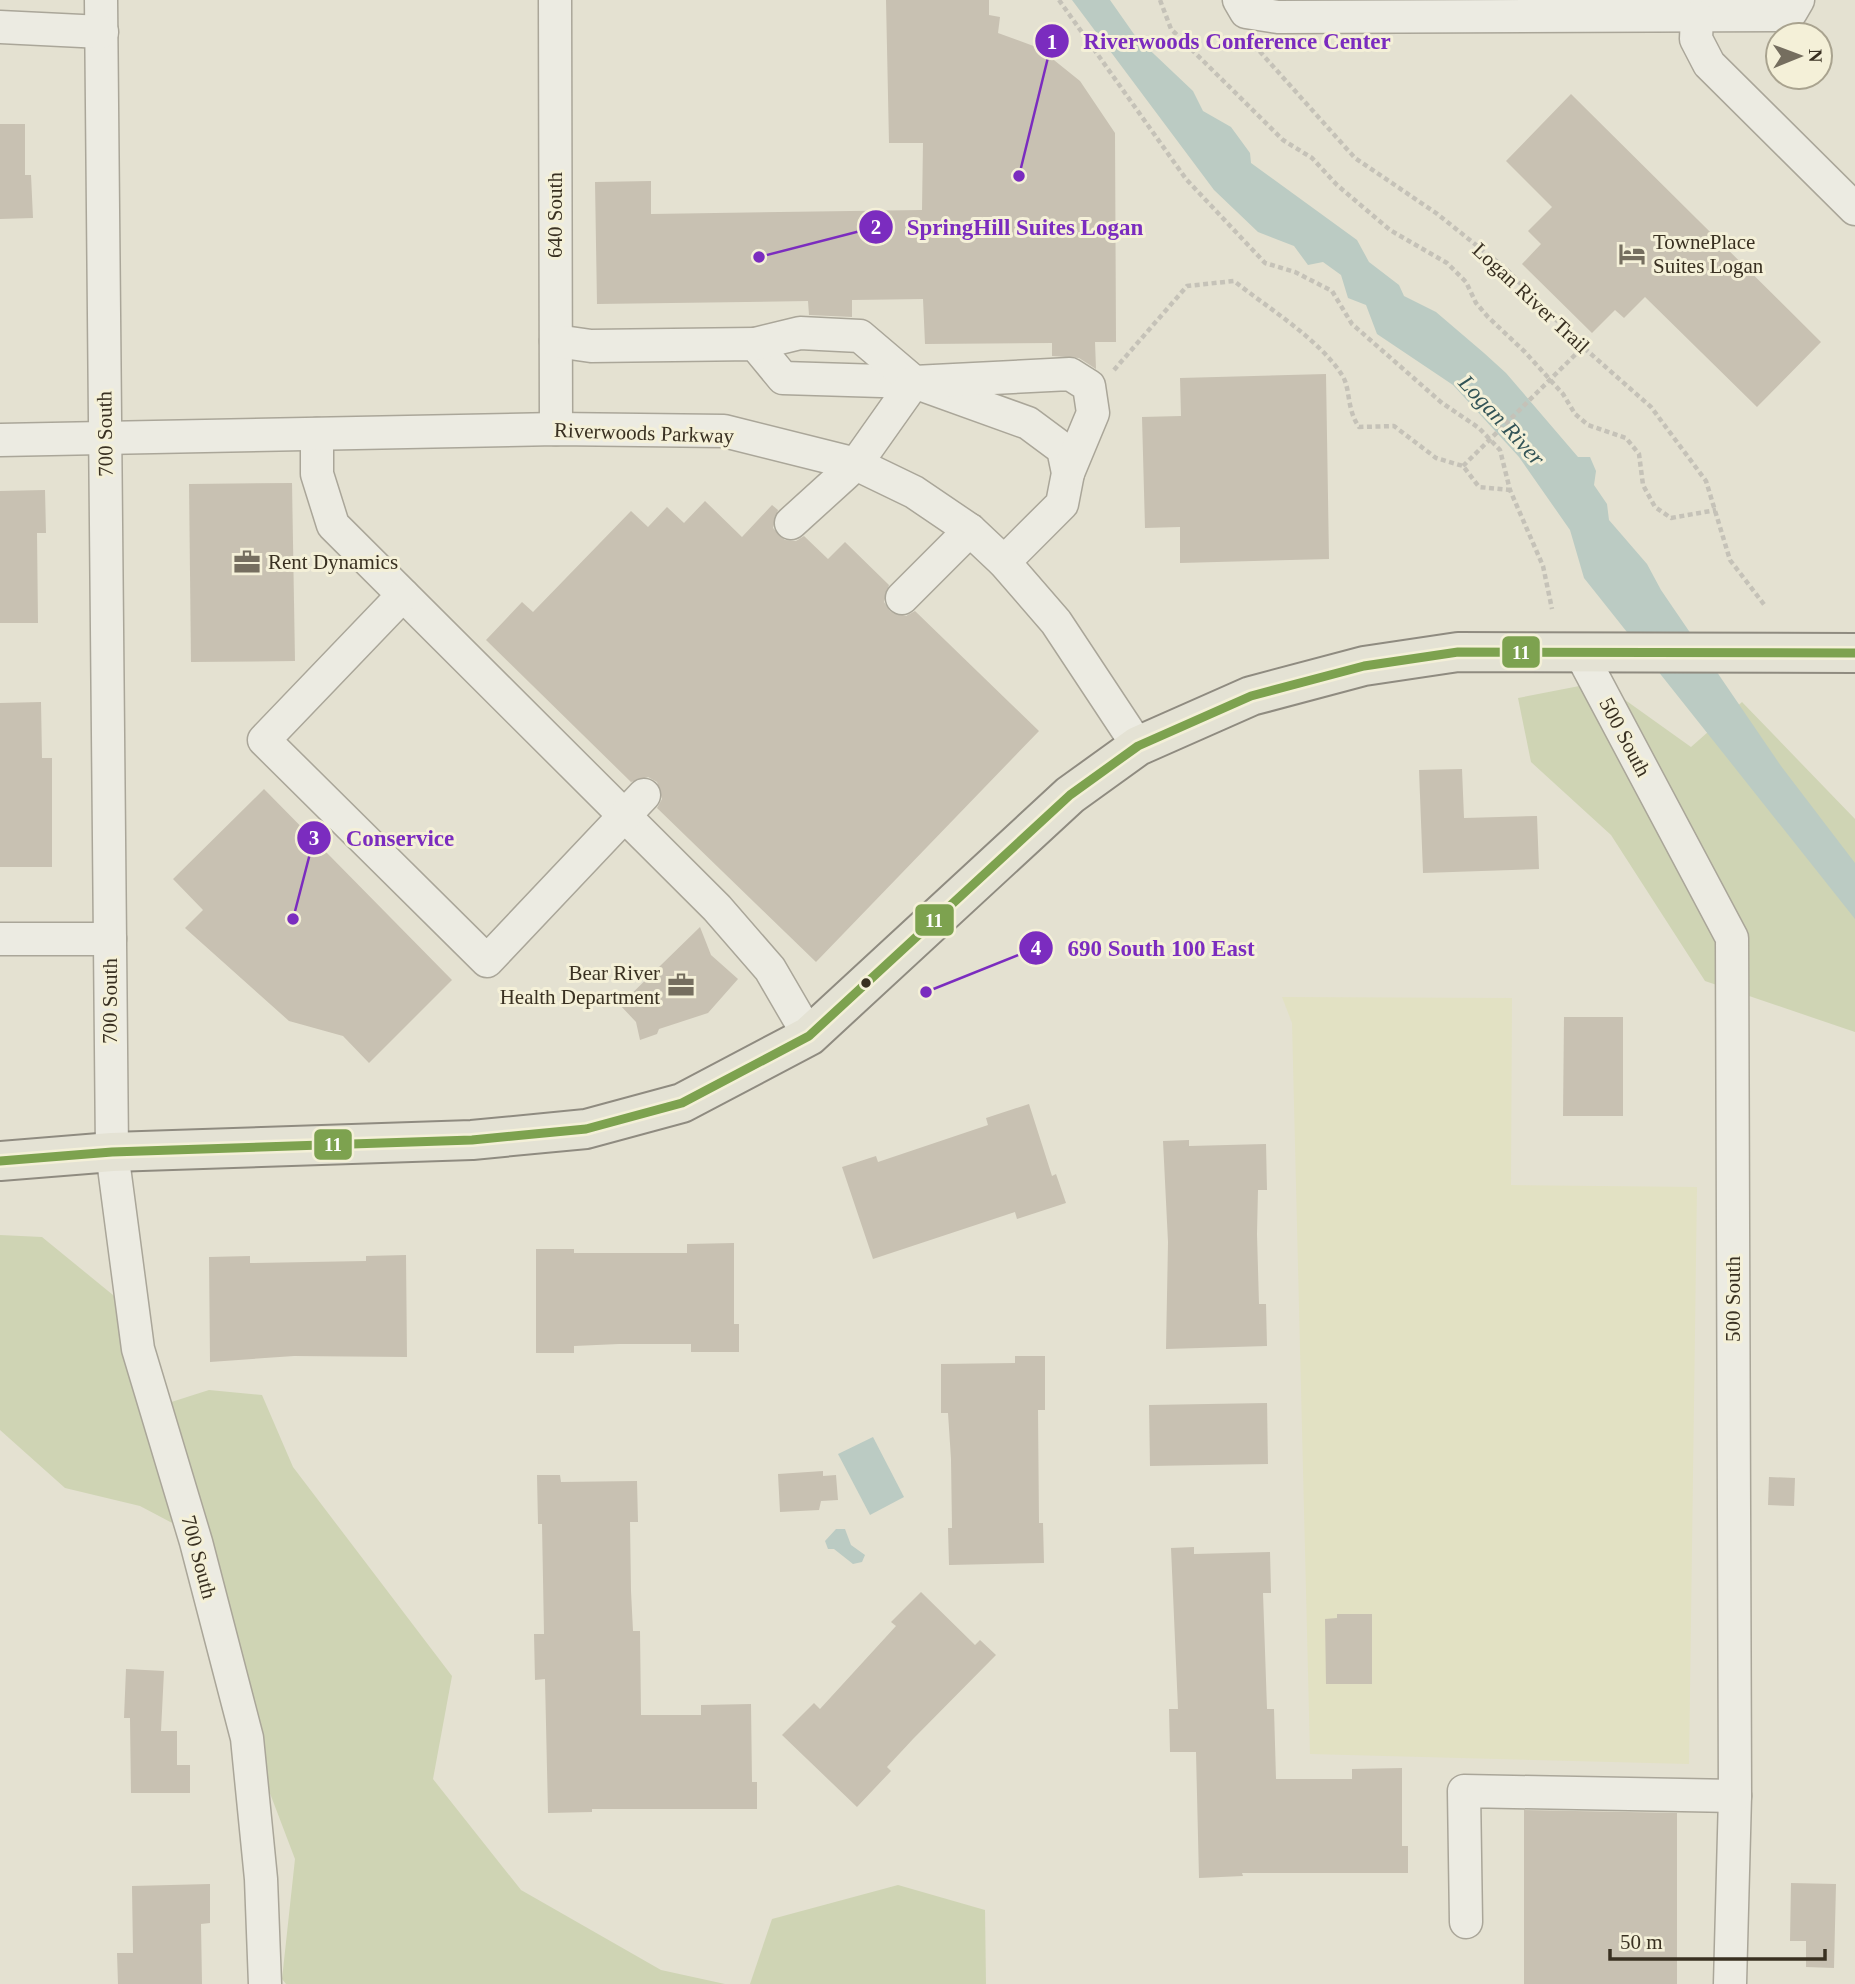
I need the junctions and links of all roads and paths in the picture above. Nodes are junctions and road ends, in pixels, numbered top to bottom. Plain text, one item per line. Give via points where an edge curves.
1 (102, 0) edge
2 (555, 0) edge
3 (1059, 0) edge
4 (1160, 0) edge
5 (1239, 0) edge
6 (1798, 0) edge
7 (1658, 7) edge
8 (1470, 8) edge
9 (39, 14) edge
10 (1697, 17) junction
11 (0, 27) edge
12 (102, 32) junction
13 (1249, 39) dead end
14 (1855, 209) edge
15 (556, 341) junction
16 (755, 344) junction
17 (1583, 348) junction
18 (1108, 376) dead end
19 (914, 382) junction
20 (556, 429) junction
21 (317, 434) junction
22 (0, 440) edge
23 (106, 440) junction
24 (856, 464) junction
25 (1463, 466) junction
26 (1068, 473) junction
27 (1510, 490) junction
28 (1716, 510) junction
29 (791, 523) dead end
30 (970, 530) junction
31 (1004, 562) junction
32 (403, 595) junction
33 (902, 598) dead end
34 (1766, 607) dead end
35 (1552, 610) dead end
36 (1580, 652) junction
37 (1855, 653) edge
38 (1138, 746) junction
39 (634, 806) junction
40 (0, 939) edge
41 (110, 939) junction
42 (809, 1036) junction
43 (112, 1152) junction
44 (0, 1161) edge
45 (1735, 1796) junction
46 (1466, 1922) dead end
47 (265, 1984) edge
48 (1730, 1984) edge

1 - 12 street, 700 South
2 - 15 street, 640 South
3 - 27 path via 1186,179 1265,263 1332,291 1352,324 1442,403 1479,428 1500,450
4 - 28 path via 1171,29 1283,140 1312,158 1337,186 1390,230 1447,263 1466,282 1476,303 1555,386 1575,414 1588,425 1626,438 1639,454 1643,485 1656,507 1671,518
5 - 8 street via 1246,12 1278,17
6 - 10 street via 1791,12 1782,15
7 - 8 street
7 - 10 street
9 - 11 street
9 - 12 street
10 - 14 street via 1696,39 1709,65
12 - 23 street, 700 South
13 - 17 path, Logan River Trail via 1355,158 1436,213 1505,268
15 - 16 street via 591,346
15 - 20 street, 640 South
16 - 19 street via 783,378
16 - 19 street via 800,332 860,336
17 - 25 path, bridge
17 - 28 path, Logan River Trail via 1651,407 1706,481
18 - 25 path via 1187,286 1234,281 1318,348 1344,377 1350,414 1359,426 1394,426 1436,458
19 - 24 street
19 - 26 street via 1028,423 1063,449
19 - 26 street via 1070,374 1088,386 1093,413
20 - 21 street, Riverwoods Parkway
20 - 24 street, Riverwoods Parkway via 724,431
21 - 23 street, Riverwoods Parkway
21 - 32 street via 317,474 333,525
22 - 23 street, Riverwoods Parkway
23 - 41 street, 700 South
24 - 29 street
24 - 30 street, Riverwoods Parkway via 914,492
25 - 27 path via 1479,487
26 - 31 street via 1062,504
27 - 35 path via 1543,566
28 - 34 path, Logan River Trail via 1730,559
30 - 31 street, Riverwoods Parkway
30 - 33 street
31 - 38 street, Riverwoods Parkway via 1056,622
32 - 39 street
32 - 39 street via 264,740 486,961
36 - 37 main road
36 - 38 main road via 1458,652 1364,666 1251,696
36 - 45 street, 500 South via 1732,938
38 - 42 main road via 1070,795
39 - 42 street via 770,969
40 - 41 street
41 - 43 street, 700 South
42 - 43 main road via 682,1103 586,1129 471,1140
43 - 44 main road
43 - 47 street, 700 South via 138,1349 196,1542 247,1738 261,1879
45 - 46 street via 1464,1791
45 - 48 street, 500 South

